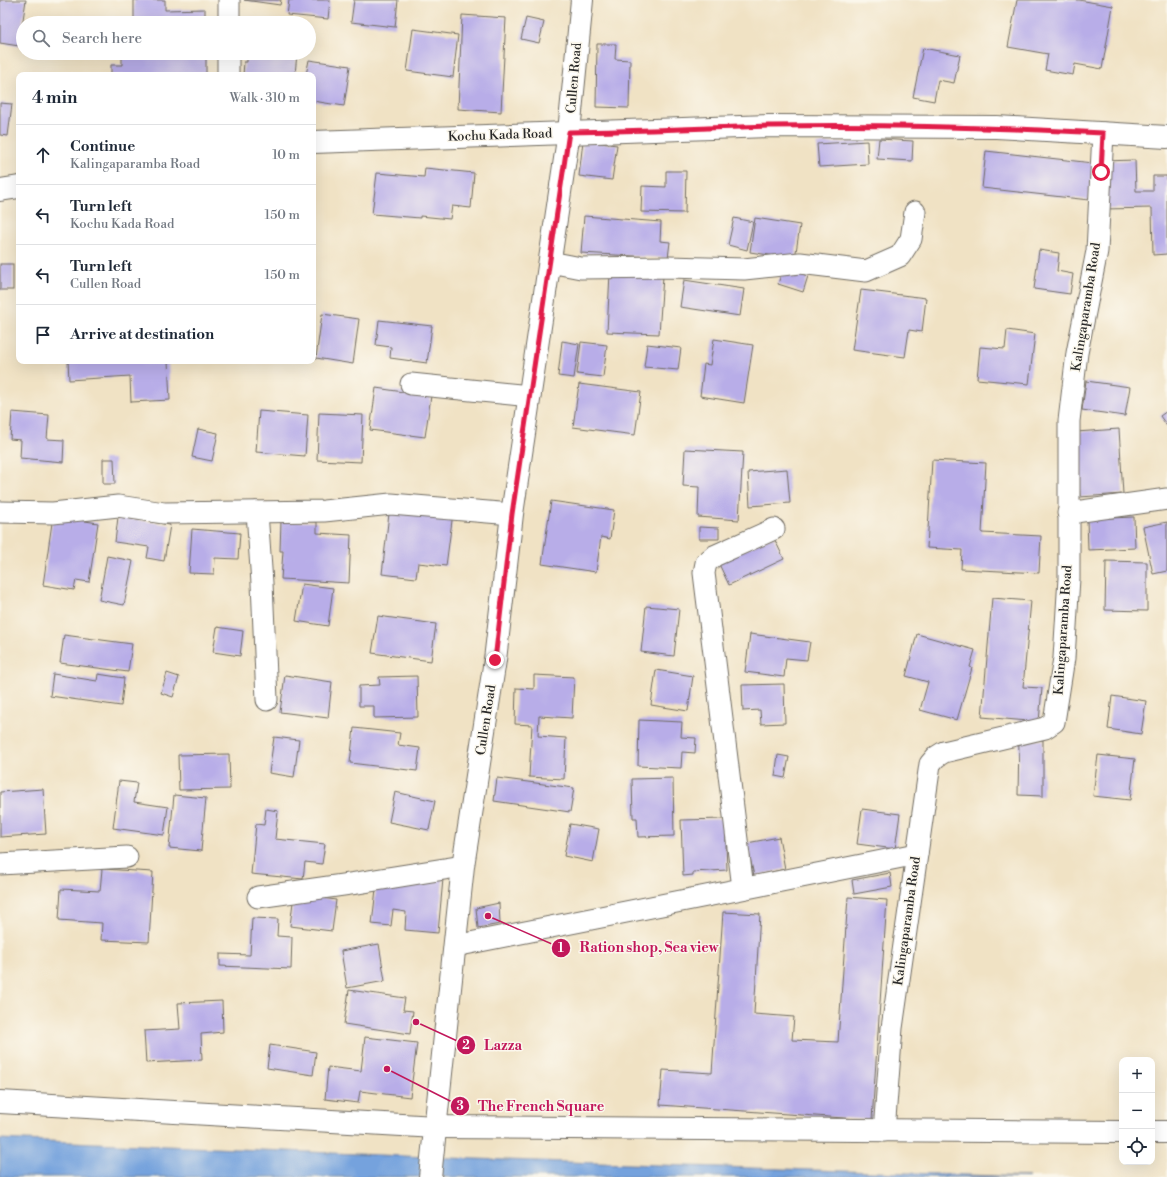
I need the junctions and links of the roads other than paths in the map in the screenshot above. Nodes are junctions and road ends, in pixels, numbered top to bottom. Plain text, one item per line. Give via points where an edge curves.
1 (230, 0) edge
2 (582, 0) edge
3 (229, 16) edge
4 (228, 60) edge
5 (228, 72) edge
6 (569, 132) junction
7 (1103, 133) junction
8 (1167, 137) edge
9 (316, 142) edge
10 (16, 187) edge
11 (0, 190) edge
12 (915, 212) dead end
13 (550, 262) junction
14 (411, 384) dead end
15 (530, 396) junction
16 (1167, 499) edge
17 (0, 512) edge
18 (257, 512) junction
19 (1068, 513) junction
20 (512, 514) junction
21 (774, 529) dead end
22 (267, 700) dead end
23 (916, 854) junction
24 (127, 857) dead end
25 (0, 864) edge
26 (463, 866) junction
27 (743, 888) junction
28 (258, 897) dead end
29 (455, 946) junction
30 (0, 1102) edge
31 (436, 1129) junction
32 (884, 1131) junction
33 (1119, 1132) edge
34 (1155, 1132) edge
35 (1167, 1132) edge
36 (430, 1177) edge

1 - 3 street
2 - 6 main road, Cullen Road
4 - 5 street
6 - 7 main road, Kochu Kada Road via 769,126 886,126 996,127
6 - 9 main road, Kochu Kada Road
6 - 13 main road, Cullen Road
7 - 8 main road, Kochu Kada Road
7 - 19 street, Kalingaparamba Road via 1097,251 1077,353 1069,421
10 - 11 main road
12 - 13 street via 911,238 900,256 866,271 800,263 744,269 581,268
13 - 15 main road, Cullen Road
14 - 15 street
15 - 20 main road, Cullen Road
16 - 19 street
17 - 18 street via 53,513 118,506 164,514
18 - 20 street via 324,511 391,504
18 - 22 street
19 - 23 street, Kalingaparamba Road via 1069,578 1064,658 1054,722 1045,728 944,752 936,757 930,764
20 - 26 main road, Cullen Road via 495,660
21 - 27 street via 714,556 706,563 704,573
23 - 27 street
23 - 32 street, Kalingaparamba Road via 892,1028
24 - 25 street
26 - 28 street
26 - 29 main road, Cullen Road
27 - 29 street
29 - 31 main road, Cullen Road
30 - 31 main road
31 - 32 main road
31 - 36 main road, Cullen Road
32 - 33 main road
34 - 35 main road

